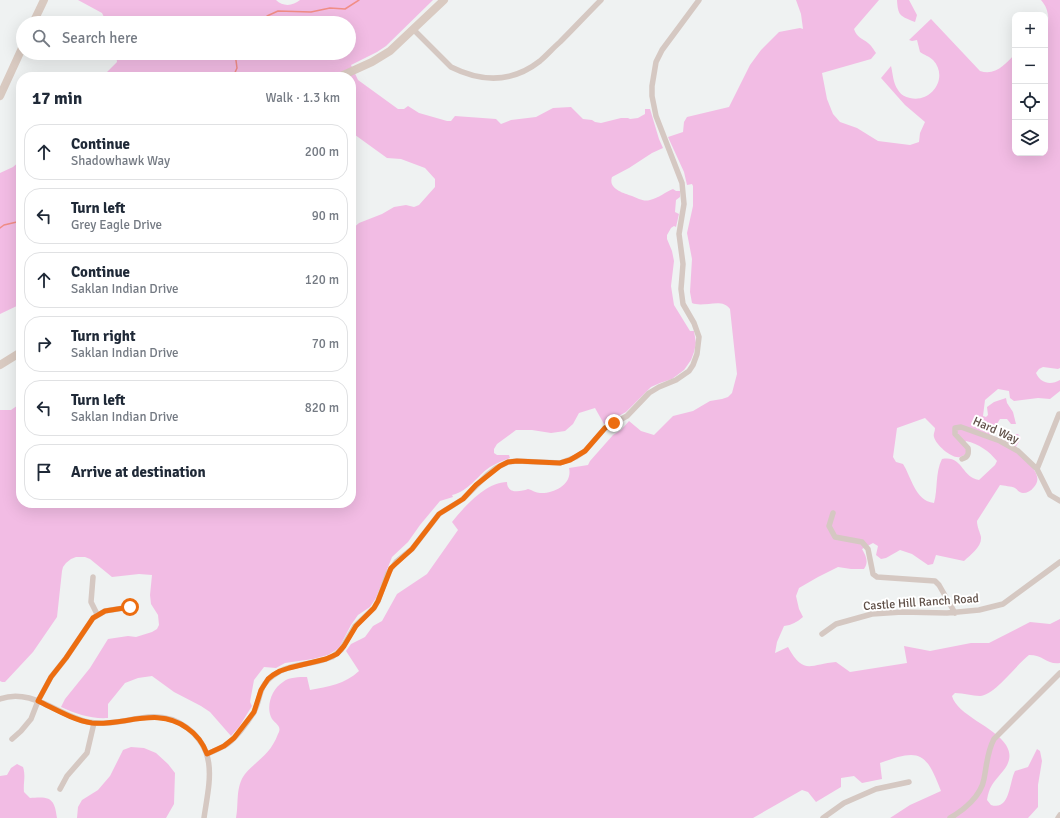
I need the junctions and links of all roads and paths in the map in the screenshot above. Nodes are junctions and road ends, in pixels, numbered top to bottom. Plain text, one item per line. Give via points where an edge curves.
1 (44, 0) edge
2 (444, 0) edge
3 (601, 0) edge
4 (699, 0) edge
5 (37, 16) edge
6 (414, 29) junction
7 (17, 60) edge
8 (350, 72) edge
9 (0, 96) edge
10 (16, 355) edge
11 (0, 365) edge
12 (1060, 414) edge
13 (962, 460) dead end
14 (1038, 469) junction
15 (1060, 502) edge
16 (833, 513) dead end
17 (1060, 562) edge
18 (93, 577) dead end
19 (130, 607) dead end
20 (955, 613) junction
21 (98, 614) junction
22 (822, 634) dead end
23 (1060, 673) edge
24 (0, 699) edge
25 (38, 701) junction
26 (94, 723) junction
27 (12, 739) dead end
28 (207, 754) junction
29 (909, 782) dead end
30 (60, 789) dead end
31 (1060, 815) edge
32 (204, 818) edge
33 (823, 818) edge
34 (950, 818) edge
35 (1058, 818) edge

1 - 5 street
2 - 6 street
3 - 6 street via 540,61 525,71 508,77 478,77 451,67
4 - 28 street via 662,50 655,67 652,86 656,116 680,175 684,193 679,234 683,264 681,289 683,304 699,337 693,365 676,380 658,387 627,416 605,428 585,451 576,457 560,463 508,462 487,475 463,499 439,514 412,549 391,568 374,608 358,623 341,650 332,657 289,668 273,675 261,690 254,712 234,738
6 - 8 street via 381,57
7 - 9 street
10 - 11 street
12 - 14 street
13 - 14 street, Hard Way via 968,454 968,448 955,434 955,428 961,427 1000,441 1018,451
14 - 15 street via 1050,496
16 - 20 street via 829,526 836,537 862,542 868,549 872,574 876,577 935,581 940,585
17 - 20 street, Castle Hill Ranch Road via 1003,604
18 - 21 street via 91,602
19 - 21 street
20 - 22 street, Castle Hill Ranch Road via 872,614 836,624
21 - 25 street via 88,624 51,677
23 - 34 street via 994,739 989,749 984,781 972,802
24 - 25 street via 18,696
25 - 26 street via 78,719
25 - 27 street via 31,719
26 - 28 street via 149,717 173,720 191,731
26 - 30 street via 87,753 67,776
28 - 32 street via 210,783
29 - 33 street via 876,789 844,803
31 - 35 street

